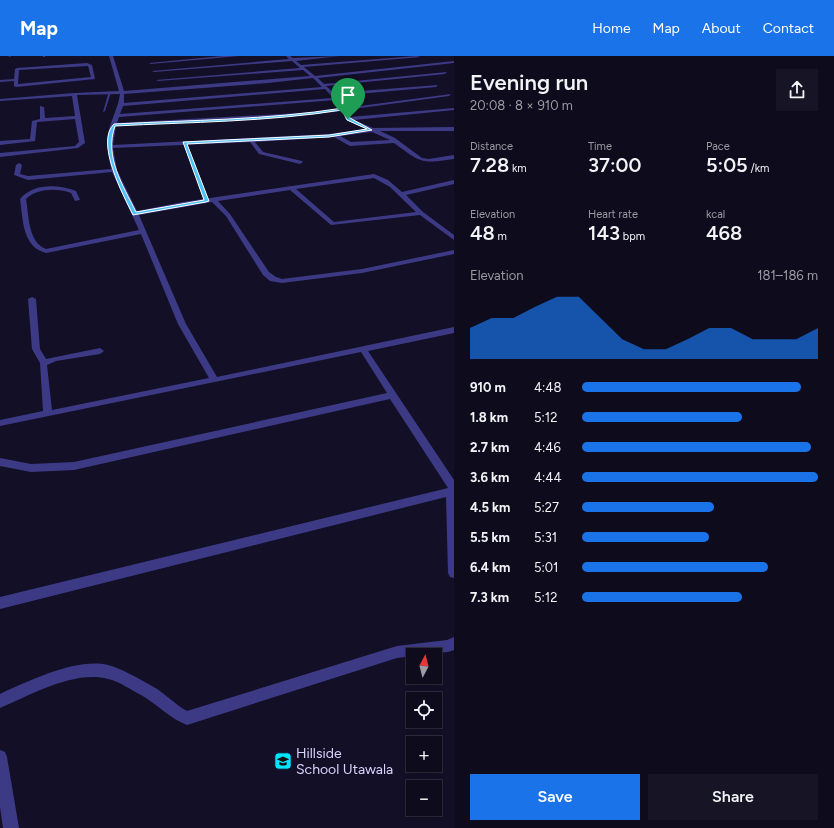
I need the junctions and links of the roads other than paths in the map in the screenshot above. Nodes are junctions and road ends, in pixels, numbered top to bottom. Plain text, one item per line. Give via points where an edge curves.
1 (111, 56) edge
2 (237, 56) edge
3 (338, 56) edge
4 (150, 57) dead end
5 (418, 57) edge
6 (290, 58) edge
7 (408, 58) junction
8 (454, 62) edge
9 (151, 63) junction
10 (318, 65) junction
11 (433, 65) junction
12 (301, 67) junction
13 (408, 67) junction
14 (186, 69) junction
15 (154, 71) junction
16 (327, 74) junction
17 (422, 76) junction
18 (314, 77) junction
19 (189, 78) junction
20 (158, 80) junction
21 (0, 82) edge
22 (16, 83) junction
23 (436, 86) junction
24 (324, 87) junction
25 (163, 90) junction
26 (454, 91) edge
27 (110, 92) junction
28 (122, 92) junction
29 (444, 92) junction
30 (74, 94) junction
31 (334, 97) junction
32 (452, 97) edge
33 (16, 99) junction
34 (0, 100) edge
35 (121, 105) junction
36 (42, 107) dead end
37 (343, 109) junction
38 (454, 109) edge
39 (104, 111) dead end
40 (118, 116) junction
41 (76, 117) junction
42 (348, 119) junction
43 (43, 120) junction
44 (114, 125) junction
45 (454, 129) edge
46 (371, 130) junction
47 (334, 135) junction
48 (251, 140) junction
49 (395, 141) junction
50 (184, 143) junction
51 (0, 144) edge
52 (110, 147) junction
53 (0, 155) edge
54 (453, 158) edge
55 (300, 162) dead end
56 (19, 165) dead end
57 (114, 170) junction
58 (452, 184) edge
59 (292, 189) junction
60 (401, 194) junction
61 (77, 200) dead end
62 (210, 200) junction
63 (421, 213) junction
64 (134, 214) junction
65 (143, 231) junction
66 (454, 238) edge
67 (454, 252) edge
68 (32, 299) dead end
69 (454, 330) edge
70 (362, 350) junction
71 (100, 351) dead end
72 (44, 363) junction
73 (214, 379) junction
74 (392, 395) junction
75 (48, 414) junction
76 (0, 423) edge
77 (0, 462) edge
78 (453, 491) edge
79 (454, 573) edge
80 (0, 603) edge
81 (454, 643) edge
82 (0, 701) edge
83 (0, 758) edge
84 (11, 828) edge

1 - 28 street
2 - 9 street
3 - 6 street
4 - 9 street
5 - 7 street
5 - 11 street
6 - 12 street
6 - 14 street
7 - 10 street
7 - 13 street via 401,64
8 - 11 street
9 - 15 street
10 - 12 street
10 - 16 street
11 - 13 street
11 - 17 street via 445,74
12 - 18 street
12 - 19 street
13 - 16 street
13 - 17 street
14 - 15 street
14 - 19 street
15 - 20 street
16 - 18 street
17 - 23 street
17 - 24 street
18 - 24 street
18 - 25 street
19 - 20 street
20 - 25 street
21 - 22 street
22 - 22 street via 16,69 19,68 83,64 90,65 94,77
22 - 33 street
23 - 29 street
23 - 31 street
24 - 31 street
24 - 35 street
25 - 28 street
26 - 29 street
27 - 28 street
27 - 30 street
27 - 39 lane
28 - 35 street
29 - 32 street
30 - 33 street
30 - 41 street
31 - 37 street
31 - 40 street
32 - 37 street
33 - 34 street
35 - 40 street
36 - 43 street
37 - 42 street
37 - 44 street via 317,113
38 - 42 street
40 - 44 street
41 - 43 street
41 - 53 street via 82,143 80,145
42 - 46 street
43 - 51 street via 34,123 33,140
44 - 52 street
45 - 46 street
46 - 47 street
46 - 49 street
47 - 48 street
47 - 49 street via 350,144
48 - 50 street
48 - 55 street via 261,153
49 - 54 street via 420,159
50 - 52 street
50 - 62 lane
52 - 57 street
56 - 57 street via 17,175 28,178
57 - 64 street
58 - 60 street
59 - 60 street via 374,176
59 - 62 street
59 - 63 street via 333,224
60 - 63 street
61 - 65 street via 74,192 68,189 38,190 25,196 23,199 32,241 36,248 46,251
62 - 64 street
62 - 67 street via 228,215 266,273 273,279 282,281 362,271
63 - 66 street
64 - 65 street
65 - 73 street via 182,324
68 - 72 street via 36,349
69 - 70 street
70 - 73 street
70 - 74 street
71 - 72 street
72 - 75 street
73 - 75 street via 139,397
74 - 77 street via 74,466 31,468
74 - 78 street
75 - 76 street
78 - 79 street
78 - 80 street
81 - 82 street via 448,646 397,652 187,718 178,715 149,692 107,672 91,671 66,676 29,687
83 - 84 street

